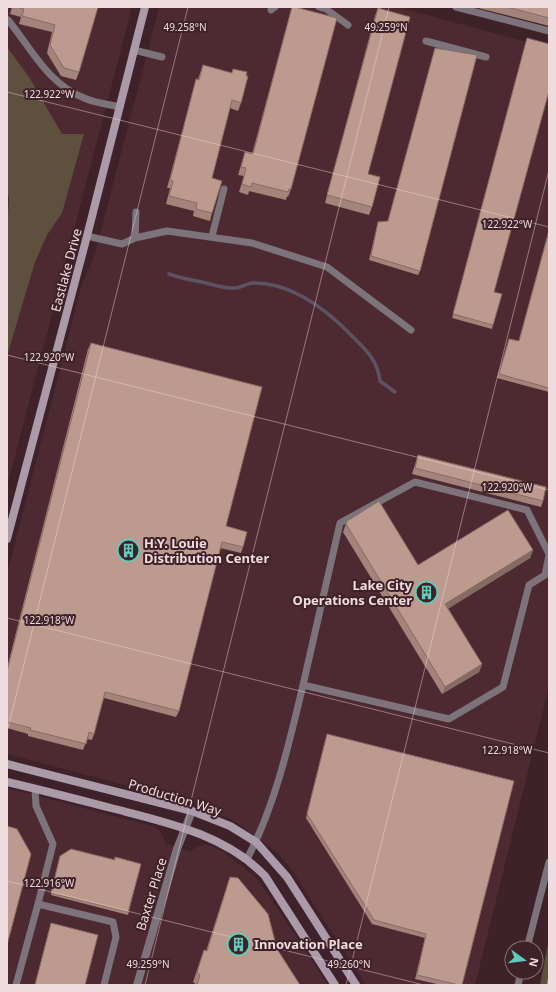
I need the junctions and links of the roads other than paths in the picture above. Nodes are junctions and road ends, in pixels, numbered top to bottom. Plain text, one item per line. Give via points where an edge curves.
1 (145, 7) edge
2 (319, 7) edge
3 (456, 7) edge
4 (8, 20) edge
5 (348, 25) dead end
6 (549, 31) edge
7 (426, 41) dead end
8 (134, 50) junction
9 (486, 56) dead end
10 (162, 57) dead end
11 (120, 107) junction
12 (224, 189) dead end
13 (136, 212) dead end
14 (87, 236) junction
15 (212, 236) junction
16 (136, 238) junction
17 (411, 330) dead end
18 (7, 539) edge
19 (549, 555) edge
20 (303, 685) junction
21 (7, 764) edge
22 (7, 782) edge
23 (35, 789) junction
24 (192, 811) junction
25 (186, 827) junction
26 (256, 842) junction
27 (247, 859) junction
28 (549, 862) edge
29 (38, 904) junction
30 (529, 940) edge
31 (16, 985) edge
32 (104, 985) edge
33 (137, 985) edge
34 (335, 985) edge
35 (356, 985) edge

1 - 8 street, Eastlake Drive
2 - 5 lane
3 - 6 lane
4 - 11 lane via 50,75 64,88 84,99
7 - 9 lane
8 - 10 lane
8 - 11 street, Eastlake Drive
11 - 14 street, Eastlake Drive
12 - 15 lane
13 - 16 lane
14 - 16 lane via 122,244
14 - 18 street, Eastlake Drive
15 - 16 lane via 168,231
15 - 17 lane via 252,243 327,267
19 - 20 lane via 545,574 529,585 503,687 449,719
19 - 20 lane via 527,510 415,482 340,523
20 - 26 lane via 292,732
21 - 24 street, Production Way
22 - 23 street, Production Way
23 - 25 street, Production Way
23 - 29 lane via 36,806 53,844
24 - 25 street, Baxter Place
24 - 26 street, Production Way via 230,826
25 - 27 street, Production Way
25 - 33 street, Baxter Place via 177,849
26 - 27 lane
26 - 35 street, Production Way via 288,877
27 - 34 street, Production Way via 265,876
28 - 30 lane
29 - 31 lane
29 - 32 lane via 113,922 116,937

